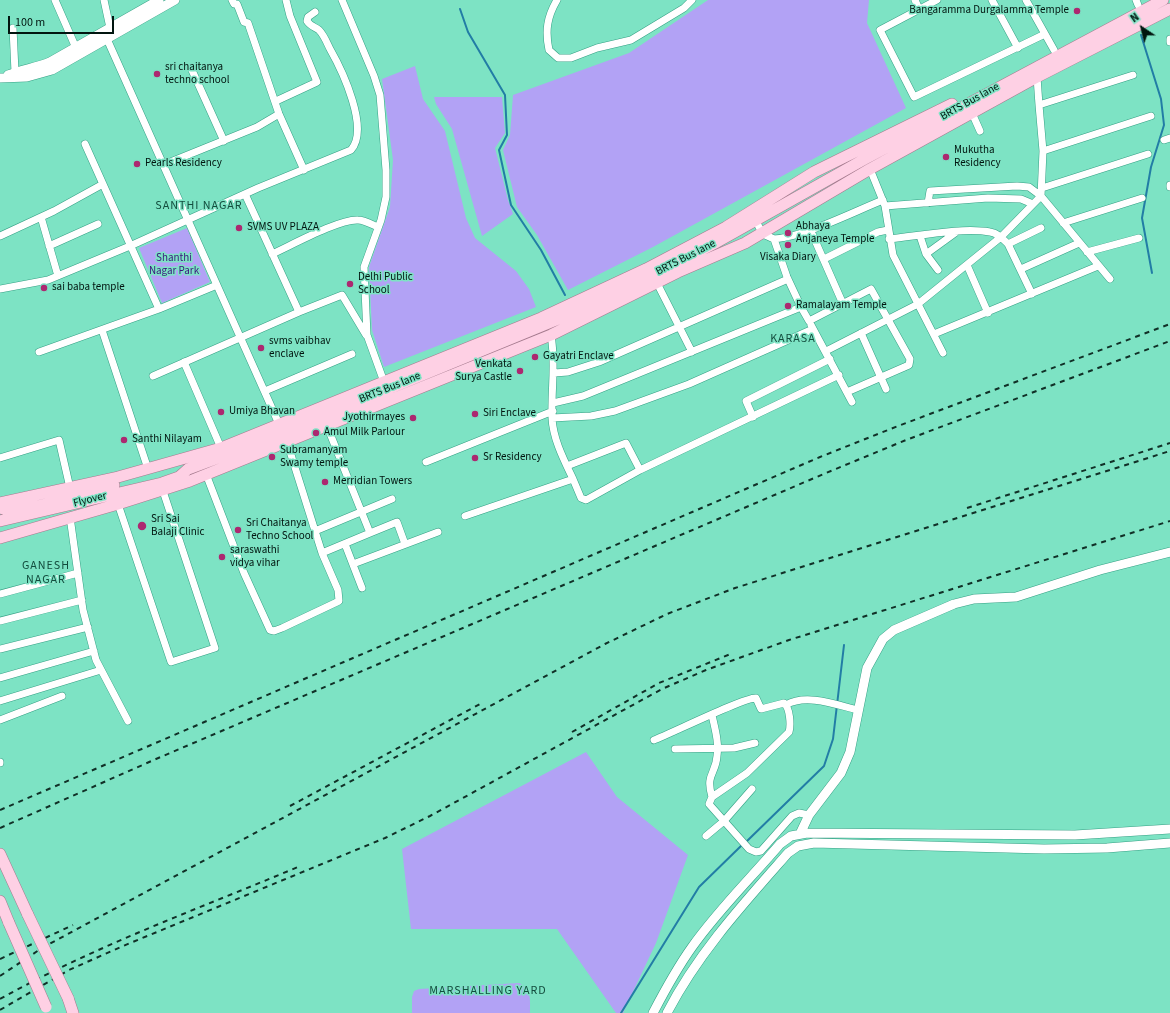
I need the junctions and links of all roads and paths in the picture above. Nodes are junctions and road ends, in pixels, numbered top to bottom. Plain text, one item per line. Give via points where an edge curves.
1 (55, 0) edge
2 (104, 0) edge
3 (159, 0) edge
4 (175, 0) edge
5 (286, 0) edge
6 (342, 0) edge
7 (557, 0) edge
8 (692, 0) edge
9 (915, 0) edge
10 (937, 0) edge
11 (992, 0) edge
12 (1026, 0) edge
13 (1163, 0) edge
14 (233, 2) edge
15 (1140, 2) edge
16 (147, 3) edge
17 (1170, 8) edge
18 (919, 9) junction
19 (315, 12) dead end
20 (13, 28) dead end
21 (110, 28) junction
22 (1046, 34) junction
23 (107, 39) junction
24 (1170, 39) edge
25 (1170, 42) edge
26 (76, 48) junction
27 (1018, 48) junction
28 (1054, 50) junction
29 (191, 68) dead end
30 (15, 72) junction
31 (1133, 75) dead end
32 (1037, 76) junction
33 (2, 78) edge
34 (276, 101) junction
35 (1039, 105) junction
36 (972, 113) junction
37 (279, 114) junction
38 (1151, 116) dead end
39 (980, 131) dead end
40 (224, 141) junction
41 (86, 144) dead end
42 (1043, 151) junction
43 (1148, 154) dead end
44 (163, 165) junction
45 (870, 169) junction
46 (304, 170) junction
47 (103, 184) junction
48 (1042, 188) junction
49 (245, 194) junction
50 (928, 198) junction
51 (1142, 198) dead end
52 (882, 199) junction
53 (1037, 200) junction
54 (753, 216) junction
55 (41, 217) junction
56 (187, 220) junction
57 (1062, 223) junction
58 (98, 224) dead end
59 (378, 227) junction
60 (1041, 228) dead end
61 (810, 230) junction
62 (888, 230) junction
63 (956, 232) junction
64 (763, 234) junction
65 (0, 236) edge
66 (920, 236) junction
67 (1002, 237) junction
68 (1139, 238) dead end
69 (774, 239) junction
70 (889, 239) junction
71 (1008, 244) junction
72 (1077, 244) junction
73 (50, 246) junction
74 (130, 246) junction
75 (1087, 252) junction
76 (272, 254) junction
77 (926, 254) junction
78 (824, 259) junction
79 (967, 265) junction
80 (1096, 267) junction
81 (1021, 269) junction
82 (938, 270) dead end
83 (58, 276) junction
84 (788, 279) junction
85 (1110, 279) dead end
86 (657, 283) junction
87 (216, 285) junction
88 (0, 289) edge
89 (1032, 294) junction
90 (843, 304) junction
91 (918, 304) junction
92 (801, 307) junction
93 (158, 309) junction
94 (299, 312) junction
95 (988, 313) junction
96 (887, 319) junction
97 (810, 321) junction
98 (679, 327) junction
99 (814, 329) junction
100 (102, 330) junction
101 (861, 333) junction
102 (934, 334) junction
103 (366, 335) junction
104 (550, 335) junction
105 (240, 336) junction
106 (826, 351) junction
107 (39, 352) dead end
108 (692, 352) junction
109 (944, 353) dead end
110 (352, 354) dead end
111 (830, 359) junction
112 (184, 362) junction
113 (554, 373) junction
114 (839, 375) junction
115 (154, 376) dead end
116 (881, 377) junction
117 (384, 382) junction
118 (886, 389) dead end
119 (264, 391) junction
120 (847, 392) junction
121 (852, 402) dead end
122 (553, 403) junction
123 (552, 414) junction
124 (753, 417) junction
125 (279, 424) junction
126 (327, 426) junction
127 (287, 442) junction
128 (221, 448) junction
129 (0, 458) edge
130 (426, 462) dead end
131 (567, 466) junction
132 (148, 469) junction
133 (640, 470) junction
134 (181, 472) joint
135 (206, 474) junction
136 (572, 479) junction
137 (161, 482) junction
138 (70, 488) junction
139 (392, 499) dead end
140 (0, 503) edge
141 (118, 504) junction
142 (0, 508) edge
143 (362, 512) junction
144 (465, 516) dead end
145 (70, 517) junction
146 (0, 522) edge
147 (315, 531) junction
148 (438, 532) dead end
149 (370, 533) junction
150 (0, 538) edge
151 (345, 544) junction
152 (406, 544) junction
153 (1170, 552) edge
154 (322, 553) junction
155 (353, 564) junction
156 (78, 573) junction
157 (362, 588) dead end
158 (0, 594) edge
159 (82, 600) junction
160 (0, 621) edge
161 (88, 627) junction
162 (0, 649) edge
163 (94, 651) junction
164 (101, 670) junction
165 (0, 678) edge
166 (62, 696) dead end
167 (0, 701) edge
168 (786, 705) junction
169 (858, 710) junction
170 (712, 715) junction
171 (0, 720) edge
172 (128, 721) dead end
173 (654, 740) dead end
174 (755, 743) dead end
175 (718, 747) junction
176 (675, 749) dead end
177 (752, 789) dead end
178 (712, 797) junction
179 (809, 815) junction
180 (724, 821) junction
181 (1170, 829) edge
182 (800, 834) junction
183 (706, 836) dead end
184 (1170, 843) edge
185 (0, 854) edge
186 (0, 901) edge
187 (47, 1010) edge
188 (73, 1013) edge
189 (653, 1013) edge
190 (667, 1013) edge

1 - 26 street
2 - 21 street
3 - 16 street
4 - 23 street
5 - 34 street via 317,82
6 - 59 street via 380,95 386,197
7 - 8 street via 546,24 549,50 558,58 570,58 631,40 684,8
9 - 18 street
10 - 18 street
11 - 27 street
12 - 22 street
13 - 54 main road, BRTS Bus lane
14 - 34 street via 237,4 244,22 248,22
15 - 28 main road
16 - 21 street
17 - 32 main road
18 - 27 street via 880,30 914,97
19 - 46 street via 307,21 319,30 352,96 357,140 348,152
20 - 30 street
21 - 23 street
21 - 26 street
22 - 27 street
22 - 28 street
23 - 33 street via 52,70 27,77
23 - 44 street
24 - 25 street
26 - 30 street via 50,62
28 - 54 main road via 814,172
29 - 40 street
30 - 33 street
31 - 35 street
32 - 35 street
32 - 36 main road
34 - 37 street
35 - 42 street
36 - 39 street
36 - 45 main road
37 - 40 street via 258,127
37 - 46 street
38 - 42 street
40 - 44 street
41 - 47 street
42 - 48 street
43 - 48 street
44 - 56 street
45 - 52 street
45 - 64 main road
46 - 49 street
47 - 55 street
47 - 74 street
48 - 53 street
49 - 56 street
49 - 76 street
50 - 52 street
50 - 53 street
50 - 53 street via 930,191 1017,186 1029,187
51 - 57 street
52 - 61 street
52 - 62 street
53 - 57 street
53 - 67 street
54 - 64 street
54 - 117 main road via 541,318
54 - 134 main road, BRTS Bus lane via 619,292 548,324
55 - 65 street
55 - 73 street
56 - 74 street
56 - 87 street
57 - 72 street
58 - 73 street
59 - 76 street via 359,220 347,222 325,229
59 - 103 street via 364,267
60 - 71 street
61 - 69 street
61 - 78 street
62 - 70 street
62 - 78 street via 878,232
63 - 66 street
63 - 67 street via 992,232
63 - 77 street
64 - 69 street
64 - 86 main road
66 - 70 street
66 - 77 street
67 - 71 street
67 - 79 street
68 - 75 street
69 - 84 street
70 - 91 street via 893,255
71 - 81 street
72 - 75 street
72 - 81 street
73 - 83 street
74 - 83 street
74 - 93 street
75 - 80 street
76 - 94 street
77 - 82 street
78 - 90 street
79 - 91 street
79 - 95 street
80 - 85 street
80 - 89 street
81 - 89 street
83 - 88 street
84 - 92 street
84 - 98 street
86 - 98 street
86 - 104 main road
87 - 93 street
87 - 105 street
89 - 95 street
90 - 96 street via 871,290
90 - 97 street
91 - 96 street
91 - 102 street
92 - 97 street
92 - 108 street
93 - 100 street
94 - 103 street via 342,295
94 - 105 street
95 - 102 street
96 - 101 street
96 - 116 street via 910,363
97 - 99 street
98 - 108 street
98 - 113 street via 599,362 568,372
99 - 106 street
99 - 123 street via 689,384 621,408 591,416
100 - 107 street
100 - 132 street
101 - 106 street
101 - 116 street
102 - 109 street
103 - 117 street
104 - 113 street
104 - 126 main road
105 - 112 street
105 - 119 street
106 - 111 street
108 - 122 street via 583,396
110 - 119 street
111 - 114 street
111 - 124 street via 746,401
112 - 115 street
112 - 128 street
113 - 122 street
114 - 120 street
114 - 124 street
116 - 118 street
116 - 120 street
117 - 125 main road
119 - 125 street
120 - 121 street
122 - 123 street
123 - 130 street
123 - 131 street via 558,443
124 - 133 street
125 - 128 main road
126 - 127 main road
126 - 143 street
127 - 135 main road
127 - 147 street
128 - 132 main road
129 - 138 street via 59,440
131 - 133 street via 626,443
131 - 136 street
132 - 138 main road
133 - 136 street via 586,500 580,498
134 - 137 main road, Flyover
135 - 137 main road
135 - 154 street via 244,572 271,631 339,601 338,590
136 - 144 street
137 - 141 main road
137 - 141 street via 215,648 171,662
137 - 142 main road, Flyover via 23,509
137 - 146 main road, Flyover
138 - 140 main road
139 - 143 street
141 - 145 main road
143 - 147 street
143 - 149 street
145 - 150 main road
145 - 156 street
147 - 154 street
148 - 152 street
149 - 151 street
149 - 152 street via 397,522
151 - 154 street
151 - 155 street
152 - 155 street
153 - 169 street via 1100,570 1016,597 974,599 954,604 894,630 883,639 867,668
155 - 157 street
156 - 158 street
156 - 159 street
159 - 160 street
159 - 161 street
161 - 162 street
161 - 163 street
163 - 164 street
163 - 165 street
164 - 167 street
164 - 172 street
166 - 171 street
168 - 169 street via 806,701
168 - 170 street via 761,709 756,698 751,698
168 - 178 street via 789,732 747,773
169 - 179 street via 850,752 841,772
170 - 173 street
170 - 175 street
174 - 175 street via 734,748
175 - 176 street
175 - 178 street via 709,780
177 - 180 street
178 - 180 street via 709,804
179 - 180 street via 799,813 792,816 761,851 756,852 749,849
179 - 182 street
180 - 183 street
181 - 182 street via 1075,835
182 - 189 street via 791,836 780,844 729,901 676,970
184 - 190 street via 1044,849 851,842 814,842 798,846 788,852 717,936
185 - 188 main road, bridge
186 - 187 main road, bridge

